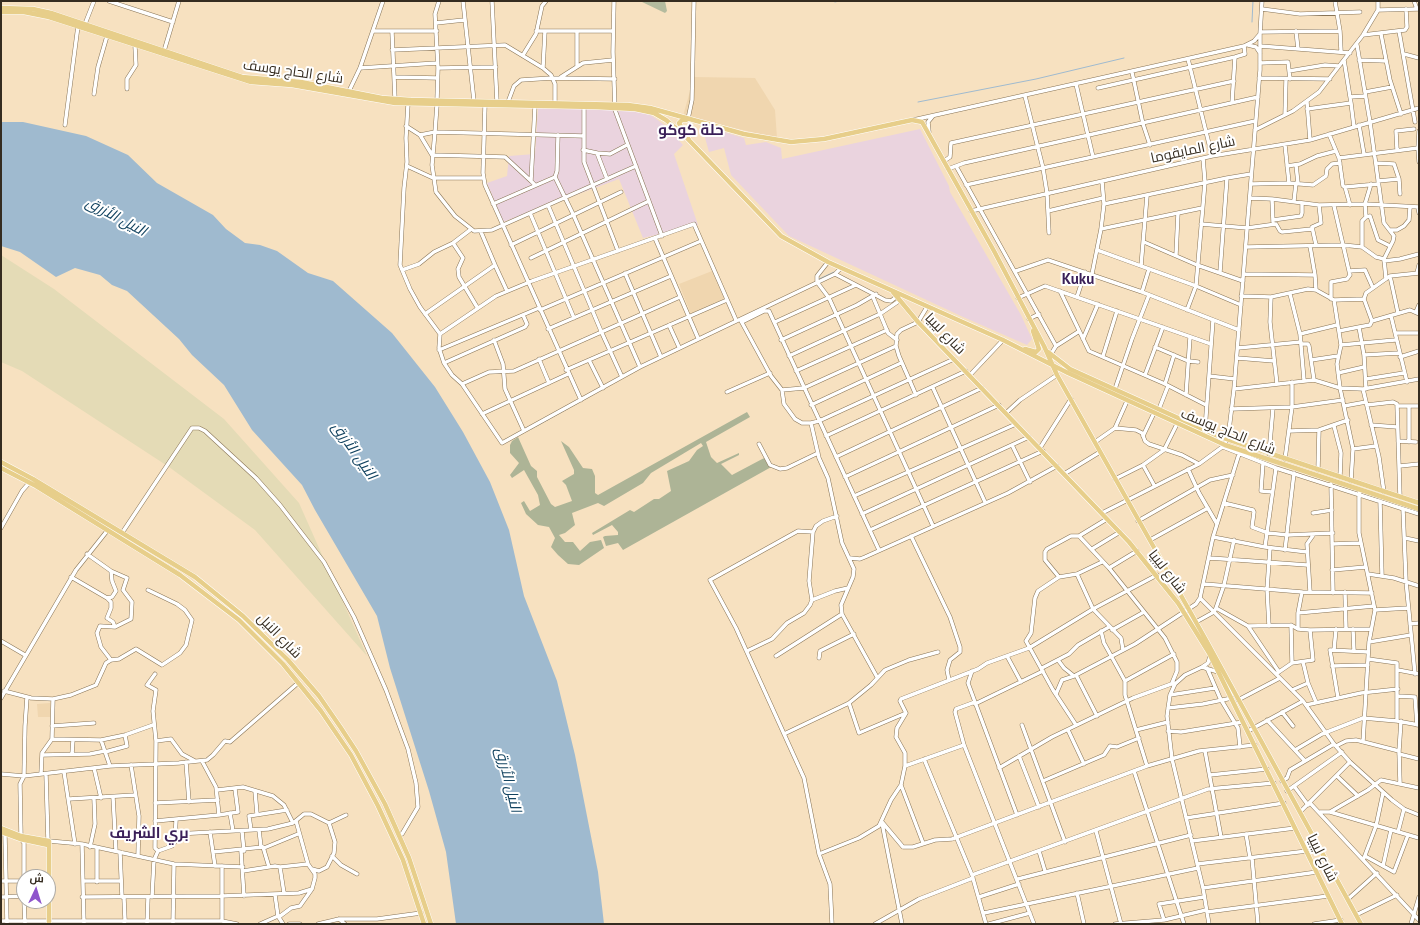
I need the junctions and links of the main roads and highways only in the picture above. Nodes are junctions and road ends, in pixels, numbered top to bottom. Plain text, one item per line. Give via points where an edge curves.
1 (1, 8) edge
2 (1, 12) edge
3 (437, 103) junction
4 (555, 104) junction
5 (615, 106) junction
6 (690, 120) junction
7 (689, 141) junction
8 (892, 291) junction
9 (1031, 321) junction
10 (1014, 346) junction
11 (1046, 350) junction
12 (1052, 365) junction
13 (1, 462) edge
14 (4, 467) edge
15 (1419, 503) edge
16 (1419, 509) edge
17 (1185, 610) junction
18 (321, 699) junction
19 (315, 704) junction
20 (326, 707) junction
21 (321, 711) junction
22 (385, 804) junction
23 (378, 806) junction
24 (390, 814) junction
25 (383, 816) junction
26 (1, 828) edge
27 (3, 834) edge
28 (21, 838) junction
29 (49, 869) edge
30 (49, 909) edge
31 (1342, 922) edge
32 (49, 923) edge
33 (424, 924) edge
34 (431, 924) edge
35 (1362, 924) edge

1 - 3 main road, شارع الحاج يوسف via 37,10 242,77 301,82 395,99
2 - 3 main road, شارع الحاج يوسف via 35,14 78,26 245,81 292,85 408,104
3 - 4 main road, شارع الحاج يوسف via 474,101
3 - 4 main road, شارع الحاج يوسف via 536,106
4 - 5 main road, شارع الحاج يوسف
4 - 5 main road, شارع الحاج يوسف
5 - 6 main road via 643,107
5 - 7 main road via 659,115
6 - 7 main road via 682,120 679,123
6 - 9 main road via 744,134 792,142 824,139 912,120 922,122
7 - 8 main road via 781,236 828,262
8 - 10 main road
8 - 17 main road, شارع ليبيا via 918,322 1138,551
9 - 10 main road via 1038,351
9 - 11 main road, شارع ليبيا
10 - 12 main road, شارع الحاج يوسف
11 - 12 main road, شارع ليبيا
11 - 15 main road, شارع الحاج يوسف via 1070,369 1227,440
12 - 16 main road, شارع الحاج يوسف via 1224,446
12 - 17 main road, شارع ليبيا via 1150,540
13 - 14 main road, شارع النيل
14 - 18 main road, شارع النيل via 183,568 230,604 279,651
14 - 19 main road, شارع النيل via 168,567 210,596 264,644
17 - 31 main road, شارع ليبيا via 1232,698
17 - 35 main road, شارع ليبيا via 1196,622
18 - 19 main road
18 - 20 main road, شارع النيل
19 - 21 main road, شارع النيل
20 - 21 main road
20 - 22 main road, شارع النيل via 356,751
21 - 23 main road, شارع النيل via 351,755
22 - 23 main road
22 - 24 main road, شارع النيل
23 - 25 main road, شارع النيل
24 - 25 main road
24 - 34 main road, شارع النيل via 400,835
25 - 33 main road, شارع النيل via 403,860
26 - 28 main road
27 - 28 main road
28 - 29 main road via 50,842
30 - 32 main road

